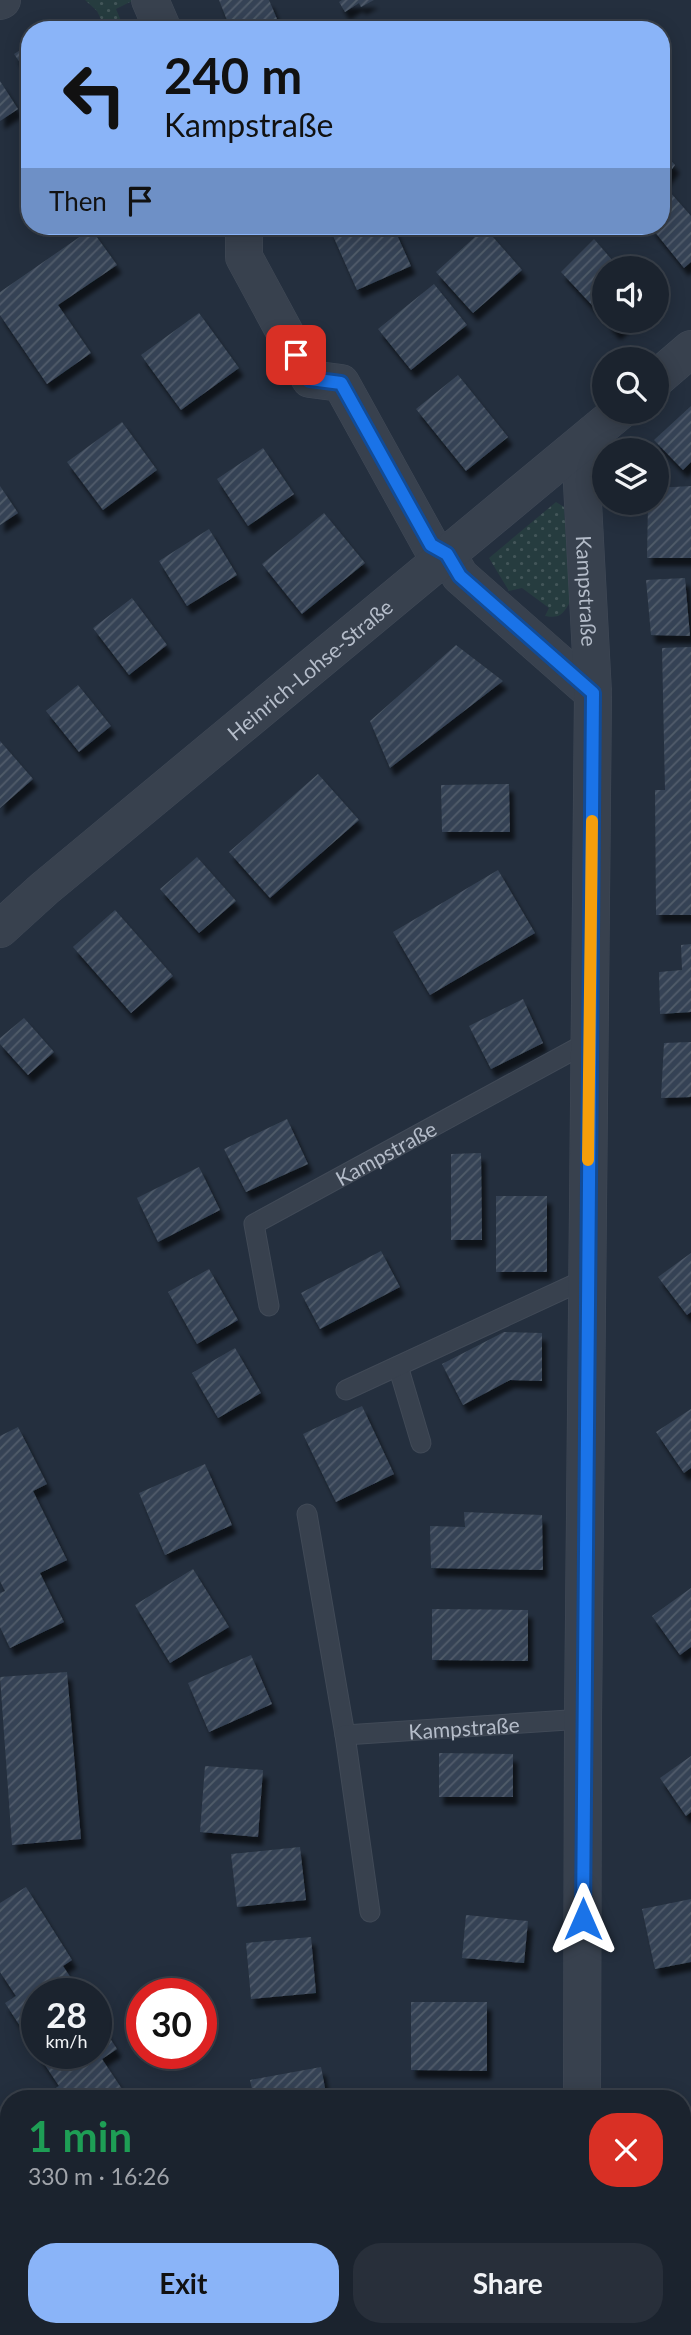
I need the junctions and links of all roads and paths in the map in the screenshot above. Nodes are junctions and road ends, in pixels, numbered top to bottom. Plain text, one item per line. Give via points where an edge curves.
1 (150, 0) edge
2 (159, 21) edge
3 (244, 235) edge
4 (691, 349) edge
5 (669, 368) edge
6 (605, 424) edge
7 (580, 446) junction
8 (447, 554) junction
9 (593, 693) junction
10 (0, 929) edge
11 (590, 1041) junction
12 (575, 1284) dead end
13 (269, 1306) dead end
14 (398, 1366) junction
15 (346, 1390) dead end
16 (421, 1443) dead end
17 (307, 1514) dead end
18 (583, 1719) junction
19 (345, 1735) junction
20 (370, 1912) dead end
21 (582, 2090) edge

1 - 2 street
3 - 8 street, Kampstraße via 244,257 310,379 341,383 431,545
4 - 5 street
6 - 7 street, Heinrich-Lohse-Straße
7 - 8 street, Heinrich-Lohse-Straße
7 - 9 street, Kampstraße
8 - 9 street, Kampstraße via 460,576
8 - 10 street, Heinrich-Lohse-Straße
9 - 11 street, Kampstraße
11 - 13 lane, Kampstraße via 254,1224
11 - 18 street, Kampstraße
12 - 14 lane
14 - 15 lane
14 - 16 lane
17 - 19 lane
18 - 19 lane, Kampstraße
18 - 21 street, Kampstraße
19 - 20 lane

